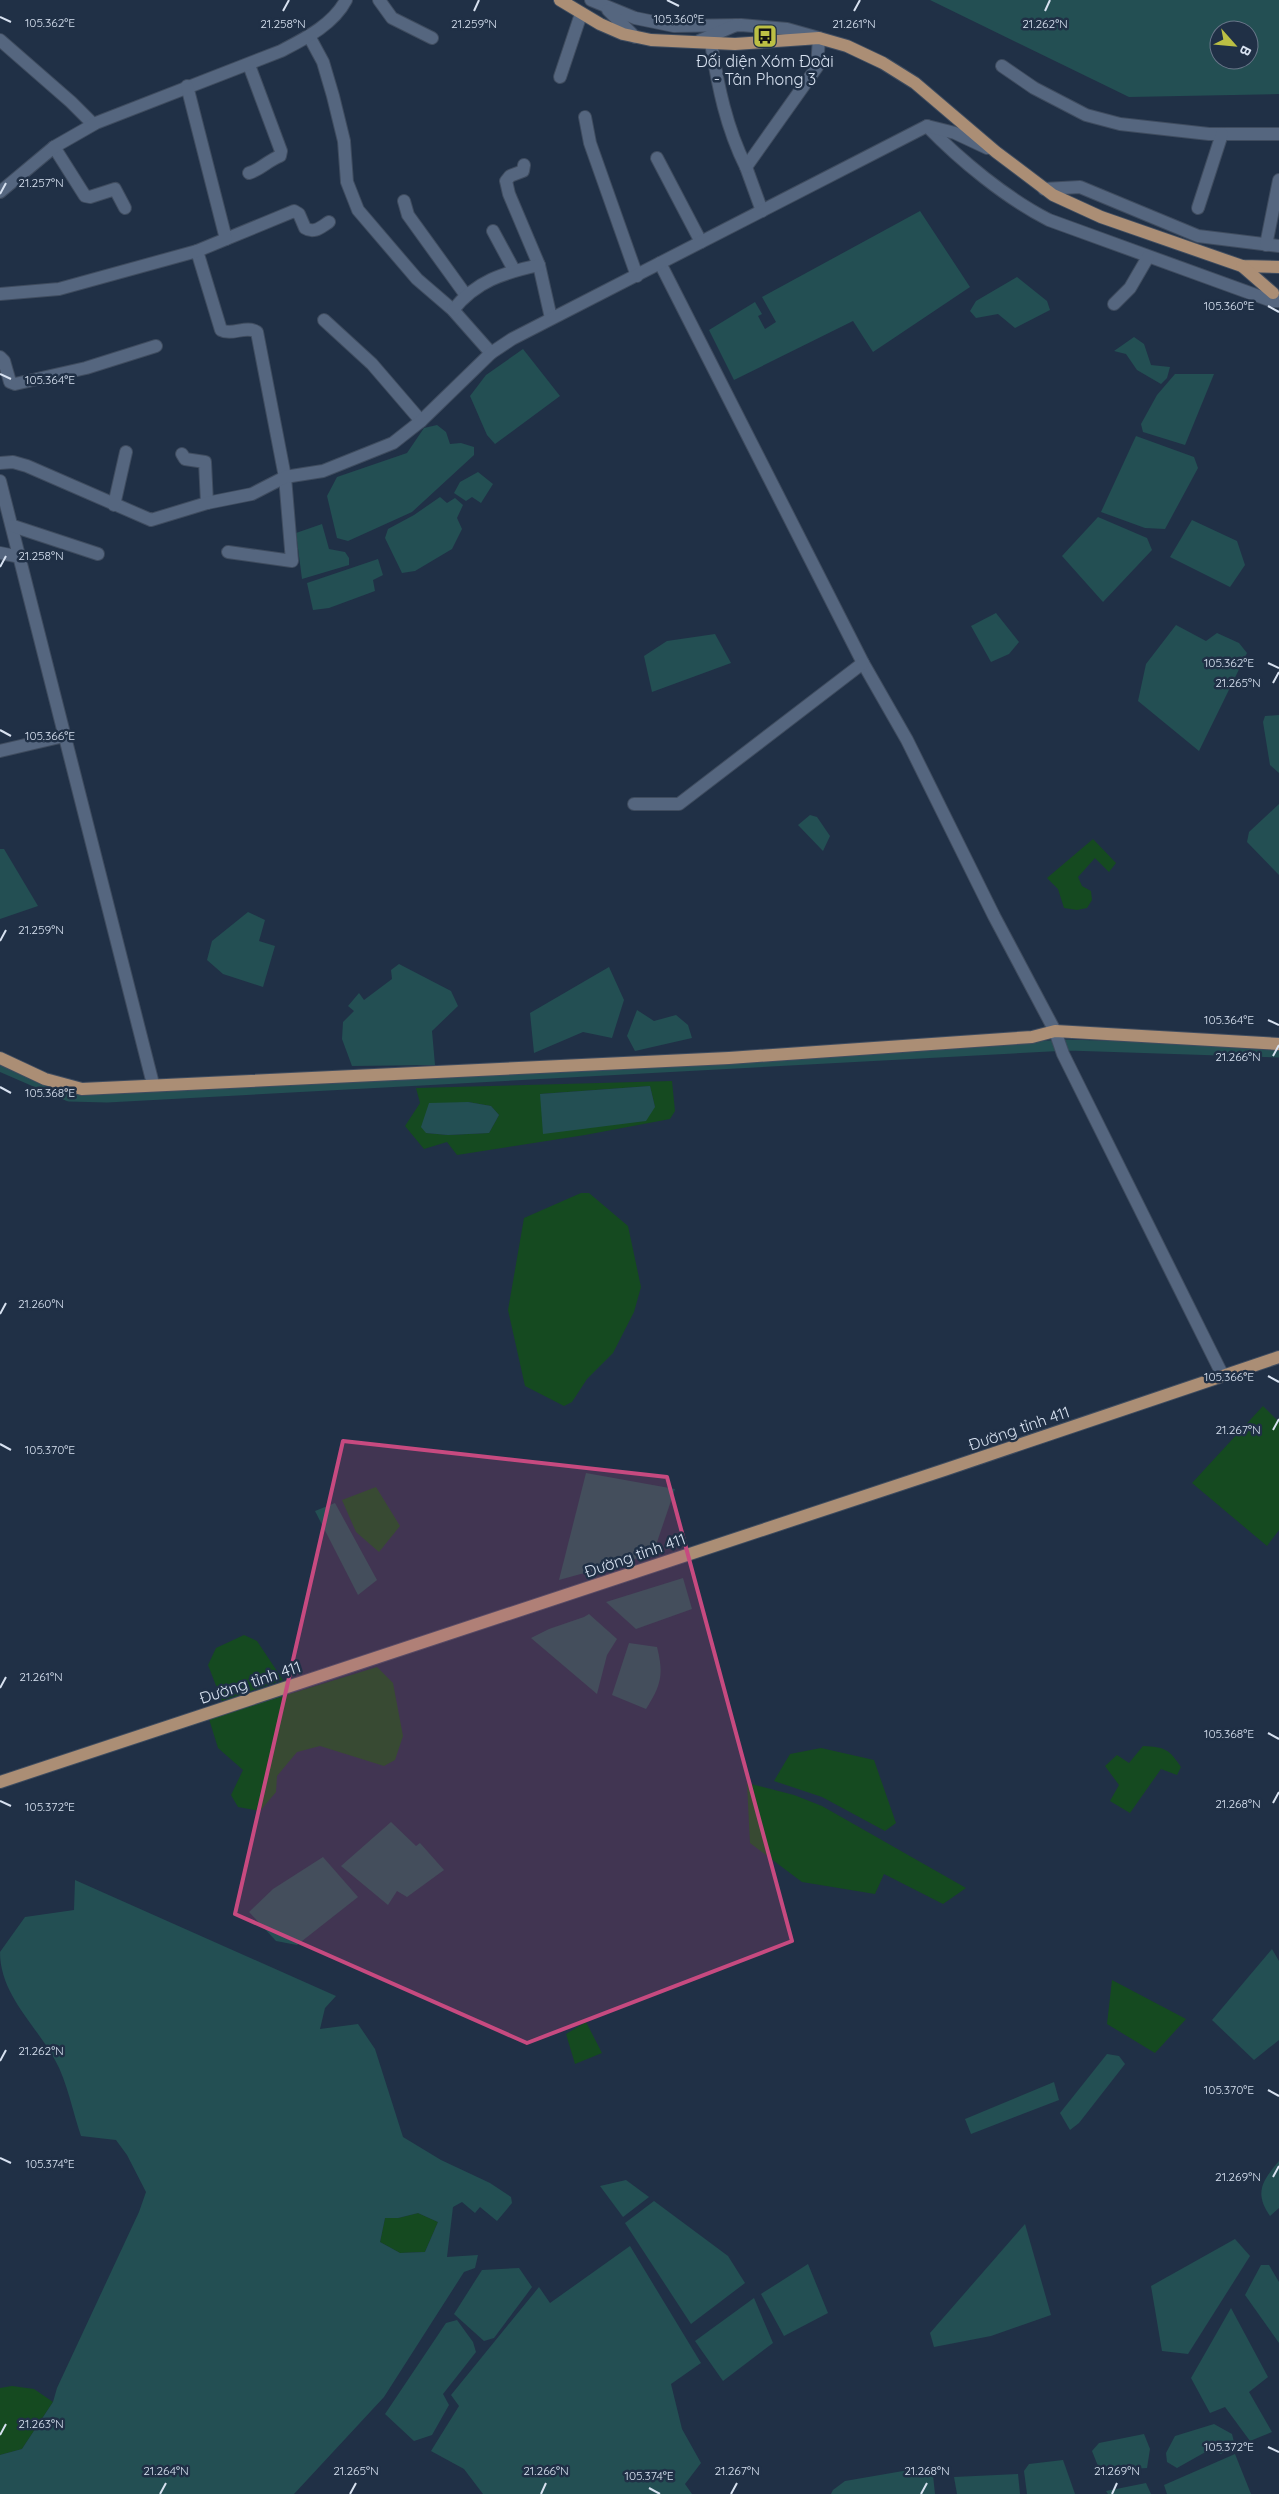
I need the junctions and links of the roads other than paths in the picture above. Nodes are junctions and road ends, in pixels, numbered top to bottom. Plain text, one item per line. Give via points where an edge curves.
1 (346, 0) edge
2 (379, 0) edge
3 (560, 0) edge
4 (591, 0) edge
5 (607, 8) junction
6 (581, 14) junction
7 (738, 24) junction
8 (308, 36) junction
9 (635, 37) junction
10 (432, 38) dead end
11 (819, 38) junction
12 (0, 40) edge
13 (698, 42) junction
14 (711, 43) junction
15 (249, 64) junction
16 (1002, 66) dead end
17 (560, 77) dead end
18 (187, 86) junction
19 (586, 117) dead end
20 (93, 124) junction
21 (927, 126) junction
22 (1222, 134) junction
23 (1279, 134) edge
24 (54, 147) junction
25 (996, 152) junction
26 (657, 158) dead end
27 (524, 165) dead end
28 (746, 167) junction
29 (249, 173) dead end
30 (1279, 180) edge
31 (1044, 189) junction
32 (0, 192) edge
33 (404, 201) dead end
34 (125, 208) dead end
35 (1198, 208) dead end
36 (762, 211) junction
37 (329, 222) dead end
38 (493, 231) dead end
39 (226, 239) junction
40 (701, 242) junction
41 (1266, 244) junction
42 (1279, 246) edge
43 (197, 251) junction
44 (1148, 256) junction
45 (660, 263) junction
46 (539, 265) junction
47 (1242, 266) junction
48 (1279, 267) edge
49 (514, 270) junction
50 (637, 276) junction
51 (0, 294) edge
52 (465, 294) junction
53 (1276, 295) edge
54 (1114, 304) dead end
55 (452, 310) junction
56 (551, 318) junction
57 (324, 320) dead end
58 (156, 346) dead end
59 (491, 352) junction
60 (0, 357) edge
61 (421, 421) junction
62 (126, 452) dead end
63 (182, 454) dead end
64 (0, 463) edge
65 (285, 478) junction
66 (0, 481) edge
67 (207, 503) junction
68 (114, 504) junction
69 (13, 526) junction
70 (228, 552) dead end
71 (0, 553) edge
72 (98, 554) dead end
73 (20, 557) junction
74 (863, 663) junction
75 (64, 736) junction
76 (0, 751) edge
77 (634, 804) dead end
78 (1055, 1031) junction
79 (1279, 1044) edge
80 (0, 1058) edge
81 (153, 1084) junction
82 (1279, 1357) edge
83 (1223, 1376) junction
84 (0, 1782) edge

1 - 8 street via 328,22
2 - 10 street via 392,18
3 - 6 main road
4 - 5 street
5 - 7 street via 674,26
5 - 9 street
6 - 9 main road
6 - 17 street
7 - 11 street via 787,29
7 - 13 street
8 - 15 street
8 - 55 street via 323,62 333,96 344,141 347,182 358,210 417,279
9 - 13 main road
11 - 14 main road
11 - 25 main road via 867,54 915,83
11 - 28 street via 817,67
12 - 20 street
13 - 14 main road
14 - 28 street via 725,116
15 - 18 street
15 - 29 street via 281,151 280,156
16 - 22 street via 1034,88 1086,115 1148,128
18 - 20 street
18 - 39 street
19 - 50 street via 592,150
20 - 24 street
21 - 25 street via 955,133
21 - 36 street
21 - 44 street via 949,148 1028,209 1049,220
22 - 23 street
22 - 35 street
24 - 32 street
24 - 34 street via 85,196 115,189
25 - 31 main road
26 - 40 street
27 - 46 street via 523,171 506,181
28 - 36 street
30 - 41 street
31 - 41 street via 1080,187 1198,236
31 - 47 main road via 1101,217
33 - 52 street via 408,215
36 - 40 street
37 - 39 street via 311,231 305,228 299,214 294,211
38 - 49 street
39 - 43 street
40 - 45 street
41 - 42 street
43 - 51 street via 59,289
43 - 65 street via 221,330 251,329 257,332
44 - 53 street
44 - 54 street via 1130,288
45 - 50 street
45 - 74 street
46 - 49 street
46 - 56 street
47 - 48 main road
47 - 53 main road
49 - 52 street
50 - 56 street
52 - 55 street
55 - 59 street
56 - 59 street
57 - 61 street via 372,364
58 - 60 street via 86,368 15,384 10,382
59 - 61 street
61 - 65 street via 393,443 363,456 323,471
62 - 68 street
63 - 67 street via 185,459 205,462
64 - 68 street via 26,466
65 - 67 street via 252,494
65 - 70 street via 292,561
66 - 69 street
67 - 68 street via 151,520
69 - 72 street
69 - 73 street
71 - 73 street
73 - 75 street
74 - 77 street via 679,804
74 - 78 street via 907,740
75 - 76 street
75 - 81 street
78 - 79 main road
78 - 81 main road via 1032,1038 730,1058
78 - 83 street via 1063,1054
80 - 81 main road via 45,1079 82,1089
82 - 83 main road, Đường tỉnh 411
83 - 84 main road, Đường tỉnh 411

